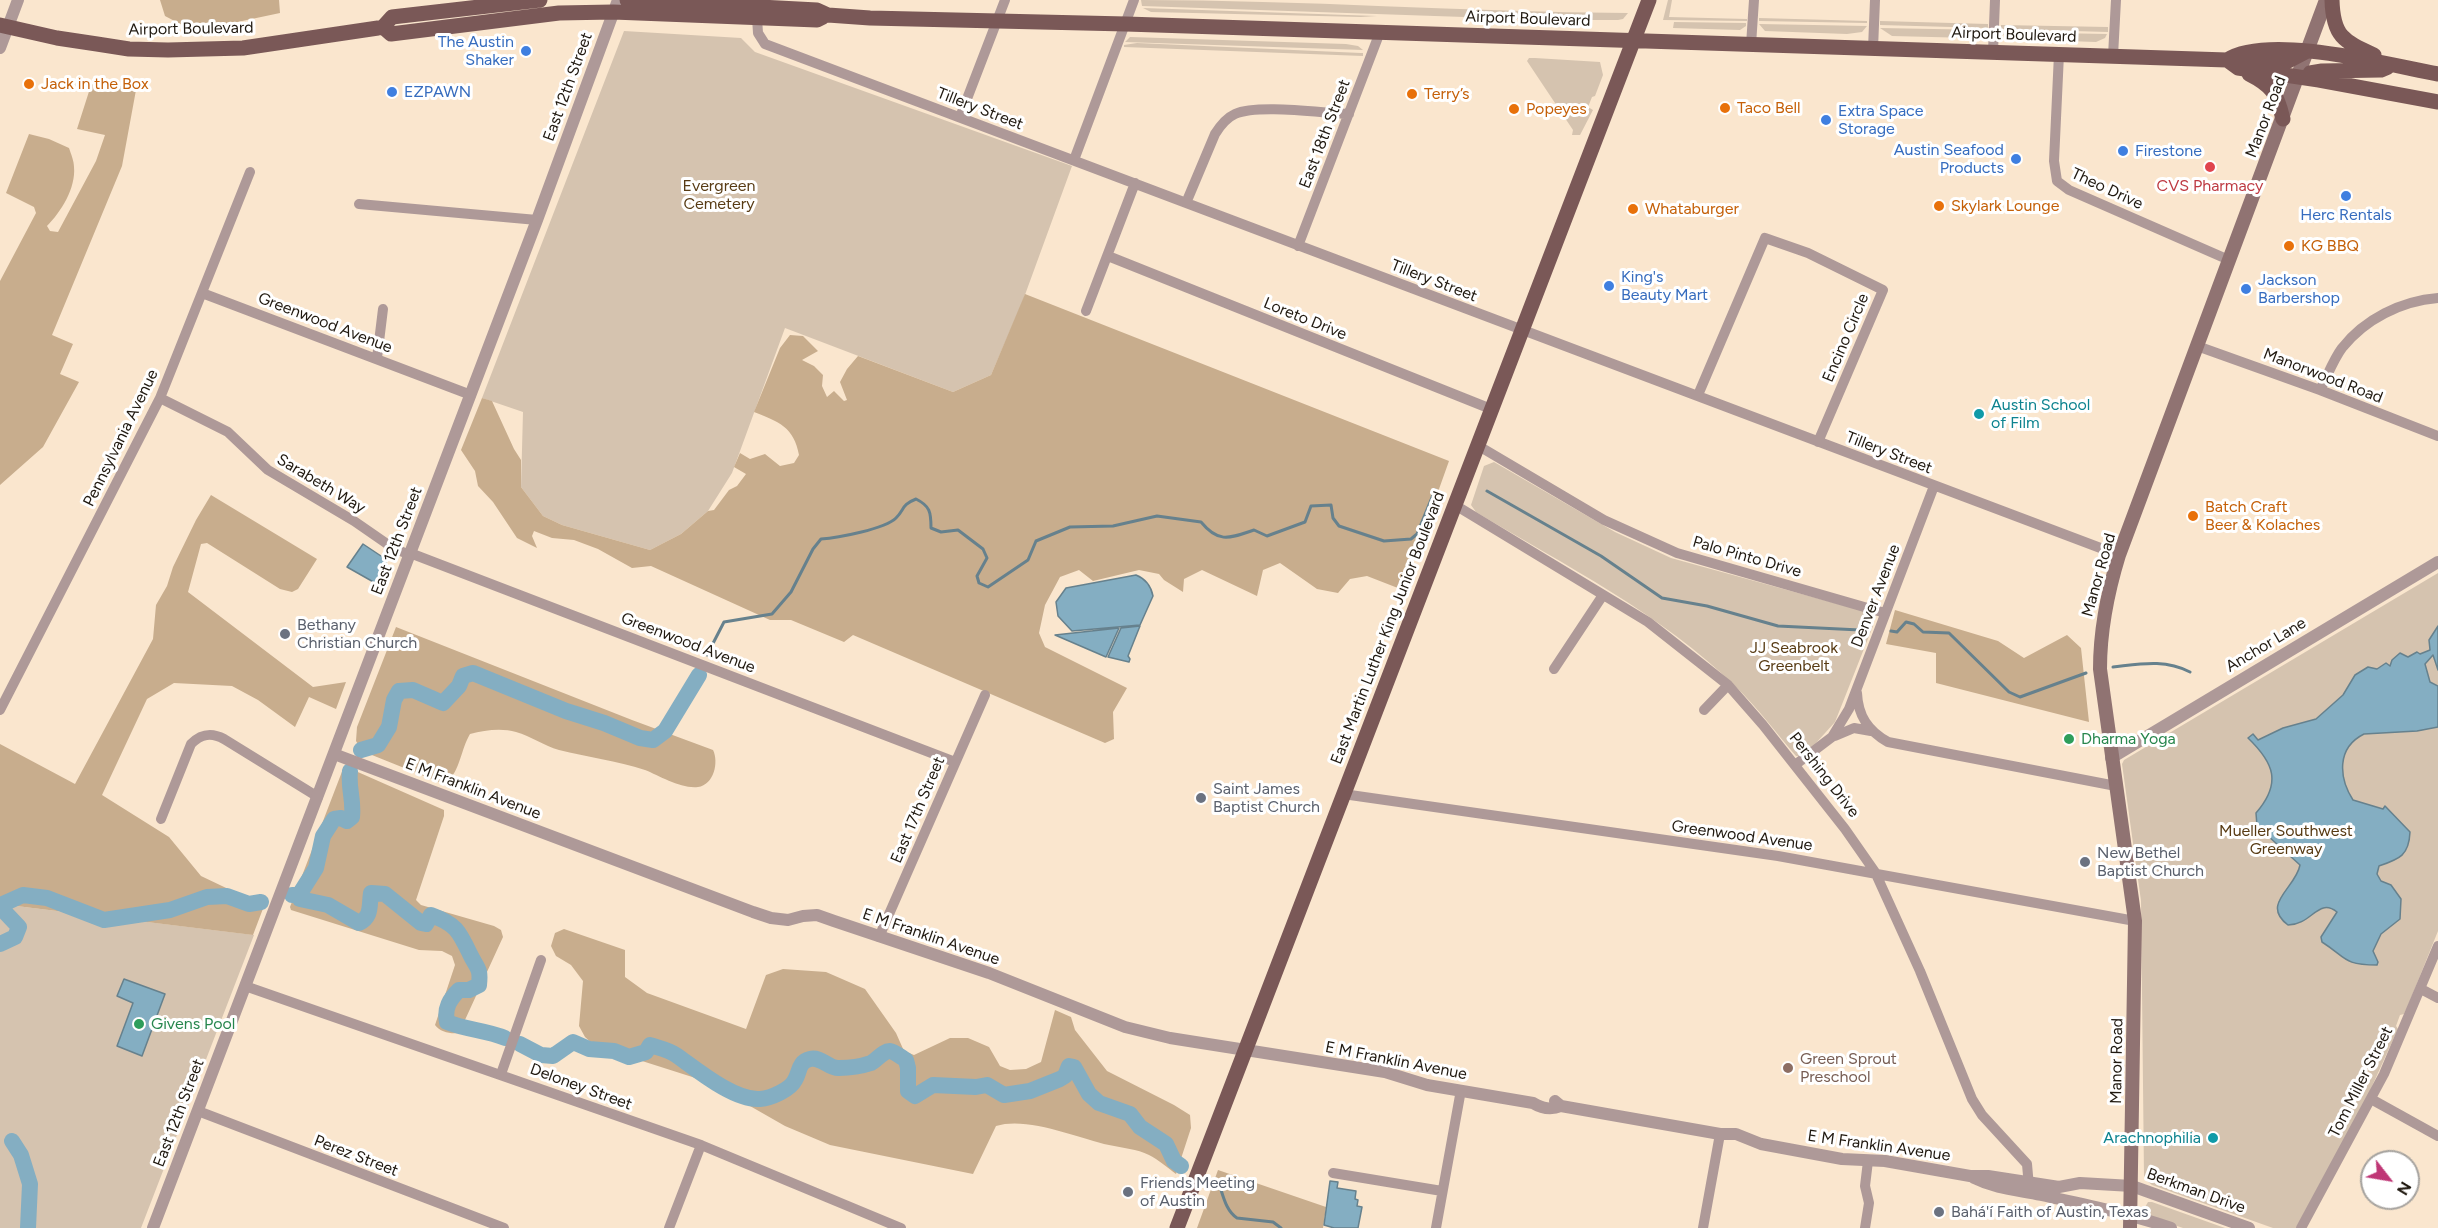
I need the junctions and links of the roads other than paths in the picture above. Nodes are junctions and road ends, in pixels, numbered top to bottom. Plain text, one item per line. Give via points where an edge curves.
1 (18, 0) edge
2 (540, 0) edge
3 (627, 0) edge
4 (1005, 0) edge
5 (1134, 0) edge
6 (1649, 0) edge
7 (1754, 0) edge
8 (1875, 0) edge
9 (1995, 0) edge
10 (2116, 0) edge
11 (2326, 0) edge
12 (2332, 0) edge
13 (747, 3) edge
14 (615, 6) edge
15 (828, 15) junction
16 (757, 18) junction
17 (997, 20) junction
18 (1126, 24) junction
19 (4, 26) edge
20 (382, 27) junction
21 (1380, 32) junction
22 (1633, 40) junction
23 (1751, 45) junction
24 (0, 48) edge
25 (1873, 49) junction
26 (2307, 50) junction
27 (1993, 52) junction
28 (2059, 54) junction
29 (2113, 56) junction
30 (2233, 64) junction
31 (2393, 64) junction
32 (2438, 74) edge
33 (2299, 77) junction
34 (2438, 102) edge
35 (1349, 114) junction
36 (960, 117) junction
37 (2283, 119) junction
38 (1074, 160) junction
39 (250, 172) dead end
40 (1135, 183) junction
41 (1186, 203) junction
42 (359, 204) dead end
43 (537, 220) junction
44 (1298, 246) junction
45 (1107, 256) junction
46 (2229, 260) junction
47 (202, 293) junction
48 (2438, 298) edge
49 (383, 309) dead end
50 (1086, 311) dead end
51 (1521, 330) junction
52 (2197, 345) junction
53 (377, 358) junction
54 (2320, 390) junction
55 (471, 395) junction
56 (1698, 395) junction
57 (159, 398) junction
58 (1491, 409) junction
59 (2438, 436) edge
60 (1818, 442) junction
61 (1477, 445) junction
62 (1934, 486) junction
63 (1455, 505) junction
64 (410, 554) junction
65 (2119, 555) junction
66 (2438, 562) edge
67 (1603, 595) junction
68 (1885, 613) junction
69 (1554, 669) dead end
70 (1728, 685) junction
71 (1857, 687) junction
72 (985, 695) dead end
73 (0, 710) edge
74 (1704, 710) dead end
75 (1871, 731) junction
76 (1832, 737) junction
77 (334, 754) junction
78 (2111, 758) junction
79 (955, 762) junction
80 (1795, 765) junction
81 (2116, 786) junction
82 (1343, 794) junction
83 (318, 797) junction
84 (161, 819) dead end
85 (1858, 846) junction
86 (1836, 865) junction
87 (1875, 872) junction
88 (2135, 921) junction
89 (879, 937) junction
90 (2438, 946) edge
91 (541, 960) dead end
92 (245, 986) junction
93 (2421, 989) junction
94 (2438, 998) edge
95 (1245, 1050) junction
96 (501, 1074) junction
97 (1461, 1090) junction
98 (2371, 1099) junction
99 (198, 1111) junction
100 (1720, 1134) junction
101 (2438, 1136) edge
102 (701, 1146) junction
103 (1868, 1161) junction
104 (1333, 1173) dead end
105 (2132, 1186) junction
106 (2029, 1187) junction
107 (1442, 1191) junction
108 (2131, 1221) edge
109 (153, 1228) edge
110 (504, 1228) edge
111 (669, 1228) edge
112 (901, 1228) edge
113 (1177, 1228) edge
114 (1436, 1228) edge
115 (1703, 1228) edge
116 (1865, 1228) edge
117 (2171, 1228) edge
118 (2249, 1228) edge
119 (2301, 1228) edge

1 - 19 street
2 - 20 main road, Airport Boulevard via 392,17
3 - 13 main road, Airport Boulevard
4 - 17 street
5 - 18 street
6 - 22 main road, East Martin Luther King Junior Boulevard
7 - 23 street
8 - 25 street
9 - 27 street
10 - 29 street
11 - 26 main road, Manor Road
12 - 31 main road via 2336,30 2350,44
13 - 15 main road, Airport Boulevard via 817,10
14 - 16 main road, Airport Boulevard
14 - 20 main road, Airport Boulevard via 391,34
14 - 43 street, East 12th Street
15 - 16 main road, Airport Boulevard via 817,20
15 - 17 main road, Airport Boulevard
16 - 36 street, Tillery Street via 758,33 765,44
17 - 18 main road, Airport Boulevard
17 - 36 street
18 - 21 main road, Airport Boulevard
18 - 38 street
19 - 20 main road, Airport Boulevard via 129,49 168,50 243,48
19 - 24 street
21 - 22 main road, Airport Boulevard
21 - 35 street, East 18th Street
22 - 23 main road, Airport Boulevard
22 - 51 main road, East Martin Luther King Junior Boulevard
23 - 25 main road, Airport Boulevard
25 - 27 main road, Airport Boulevard
26 - 30 main road, Airport Boulevard via 2245,51
26 - 31 main road, Airport Boulevard
26 - 33 main road, Manor Road
27 - 28 main road, Airport Boulevard
28 - 29 main road, Airport Boulevard
28 - 46 street, Theo Drive via 2054,161 2057,181 2069,190
29 - 30 main road, Airport Boulevard
30 - 33 main road, Airport Boulevard
30 - 37 main road via 2273,90
31 - 32 main road, Airport Boulevard
31 - 33 main road via 2381,70 2322,71
33 - 34 main road, Airport Boulevard
33 - 37 main road, Manor Road
35 - 41 street via 1254,110 1229,117 1210,142
35 - 44 street, East 18th Street
36 - 38 street, Tillery Street
37 - 46 main road, Manor Road
38 - 40 street, Tillery Street
39 - 47 street, Pennsylvania Avenue
40 - 41 street, Tillery Street
40 - 45 street
41 - 44 street, Tillery Street
42 - 43 street
43 - 55 street, East 12th Street
44 - 51 street, Tillery Street
45 - 50 street
45 - 58 street, Loreto Drive
46 - 52 main road, Manor Road
47 - 53 street, Greenwood Avenue
47 - 57 street, Pennsylvania Avenue
48 - 54 street via 2416,300 2374,319 2341,349
49 - 53 street
51 - 56 street, Tillery Street
51 - 58 main road, East Martin Luther King Junior Boulevard
52 - 54 street, Manorwood Road
52 - 65 main road, Manor Road
53 - 55 street, Greenwood Avenue
54 - 59 street, Manorwood Road
55 - 64 street, East 12th Street
56 - 60 street, Tillery Street
56 - 60 street, Encino Circle via 1765,238 1808,252 1883,290
57 - 64 street, Sarabeth Way via 228,432 268,470 393,548
57 - 73 street, Pennsylvania Avenue
58 - 61 main road, East Martin Luther King Junior Boulevard
60 - 62 street, Tillery Street
61 - 63 main road, East Martin Luther King Junior Boulevard
61 - 68 street, Palo Pinto Drive via 1604,520 1677,553
62 - 65 street, Tillery Street
62 - 68 street, Denver Avenue
63 - 67 street, Pershing Drive
63 - 82 main road, East Martin Luther King Junior Boulevard
64 - 77 street, East 12th Street
64 - 79 street, Greenwood Avenue
65 - 78 main road, Manor Road via 2106,600 2100,648
66 - 78 street, Anchor Lane
67 - 69 street
67 - 70 street, Pershing Drive via 1648,622
68 - 71 street, Denver Avenue
70 - 74 street
70 - 80 street, Pershing Drive
71 - 75 street via 1861,716
71 - 76 street, Denver Avenue
72 - 79 street, East 17th Street
75 - 76 street via 1854,728
75 - 81 street via 1898,745
76 - 80 street, Denver Avenue
77 - 83 street, East 12th Street
77 - 89 street, E M Franklin Avenue via 753,912 788,920 816,915
78 - 81 main road, Manor Road
79 - 89 street, East 17th Street
80 - 85 street, Pershing Drive
81 - 88 main road, Manor Road
82 - 86 street, Greenwood Avenue
82 - 95 main road, East Martin Luther King Junior Boulevard
83 - 84 street via 224,739 203,736 191,744
83 - 92 street, East 12th Street
85 - 86 street via 1852,860
85 - 87 street, Pershing Drive
86 - 87 street, Greenwood Avenue
87 - 88 street, Greenwood Avenue
87 - 106 street, Pershing Drive via 1972,1099 2027,1164
88 - 105 main road, Manor Road
89 - 95 street, E M Franklin Avenue via 989,973 1125,1027
90 - 93 street, Tom Miller Street
91 - 96 street
92 - 96 street, Deloney Street
92 - 99 street, East 12th Street
93 - 94 street
93 - 98 street, Tom Miller Street
95 - 97 street, E M Franklin Avenue via 1385,1072
95 - 113 main road, East Martin Luther King Junior Boulevard
96 - 102 street, Deloney Street
97 - 100 street, E M Franklin Avenue via 1533,1103 1555,1102
97 - 107 street
98 - 101 street
98 - 119 street, Tom Miller Street
99 - 109 street, East 12th Street
99 - 110 street, Perez Street
100 - 103 street, E M Franklin Avenue via 1734,1142 1749,1140
100 - 115 street
102 - 111 street
102 - 112 street, Deloney Street
103 - 106 street, E M Franklin Avenue via 1988,1176
103 - 116 street
104 - 107 street
105 - 106 street via 2080,1183
105 - 108 main road, Manor Road
105 - 118 street, Berkman Drive
106 - 108 street
107 - 114 street
108 - 117 street

